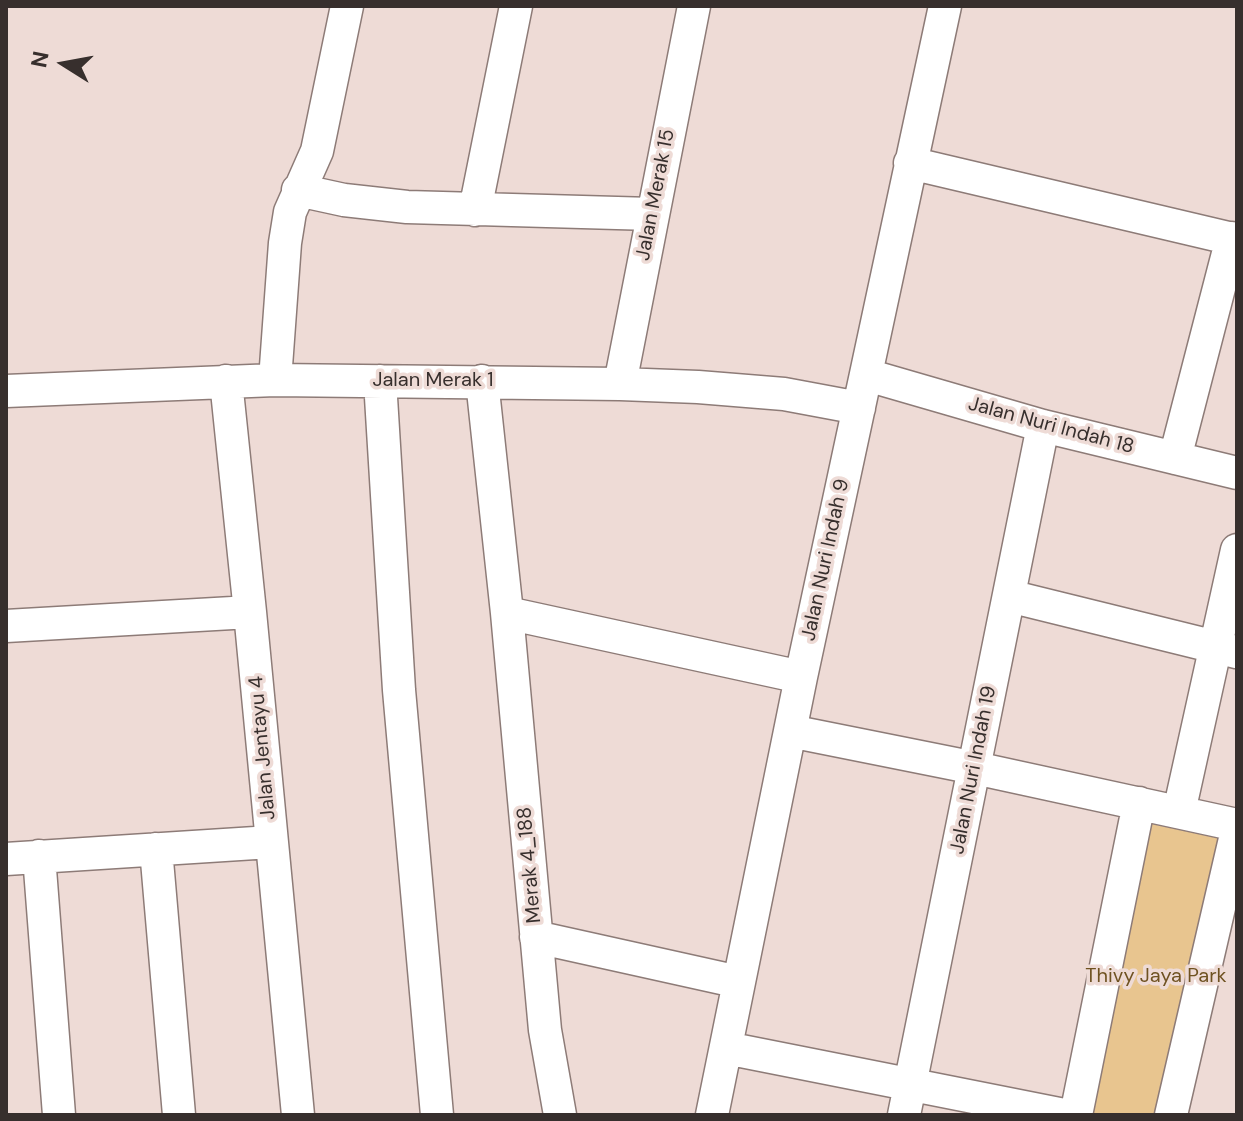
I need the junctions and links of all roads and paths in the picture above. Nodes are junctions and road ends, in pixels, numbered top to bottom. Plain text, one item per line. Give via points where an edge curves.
1 (347, 6) edge
2 (516, 6) edge
3 (694, 6) edge
4 (934, 8) edge
5 (910, 163) junction
6 (298, 190) junction
7 (475, 210) junction
8 (652, 214) junction
9 (1234, 239) edge
10 (867, 375) junction
11 (275, 380) junction
12 (226, 381) junction
13 (380, 381) junction
14 (482, 381) junction
15 (620, 384) junction
16 (6, 391) edge
17 (859, 408) junction
18 (1043, 426) junction
19 (1175, 458) junction
20 (1237, 473) edge
21 (1237, 550) edge
22 (1009, 596) junction
23 (250, 612) junction
24 (507, 613) junction
25 (6, 626) edge
26 (1226, 650) edge
27 (801, 677) junction
28 (790, 731) junction
29 (975, 768) junction
30 (1139, 803) junction
31 (1179, 812) junction
32 (1237, 827) edge
33 (271, 842) junction
34 (156, 849) junction
35 (39, 856) junction
36 (6, 859) edge
37 (536, 937) junction
38 (739, 982) junction
39 (726, 1048) junction
40 (907, 1100) edge
41 (59, 1115) edge
42 (179, 1115) edge
43 (298, 1115) edge
44 (437, 1115) edge
45 (560, 1115) edge
46 (712, 1115) edge
47 (1064, 1115) edge
48 (1076, 1115) edge
49 (1171, 1115) edge

1 - 6 street via 317,151
2 - 7 street
3 - 8 street, Jalan Merak 15
4 - 5 street, Jalan Nuri Indah 9
5 - 9 street
5 - 10 street, Jalan Nuri Indah 9
6 - 7 street via 344,200
6 - 11 street via 285,243
7 - 8 street
8 - 15 street, Jalan Merak 15
9 - 19 street
10 - 17 street, Jalan Nuri Indah 9
10 - 18 street, Jalan Nuri Indah 18
11 - 12 street, Jalan Merak 1
11 - 13 street, Jalan Merak 1
12 - 16 street, Jalan Merak 1
12 - 23 street, Jalan Jentayu 4
13 - 14 street, Jalan Merak 1
13 - 44 street via 399,690
14 - 15 street, Jalan Merak 1
14 - 24 street, Merak 4_188
15 - 17 street, Jalan Merak 1 via 784,394
17 - 27 street, Jalan Nuri Indah 9
18 - 19 street, Jalan Nuri Indah 18
18 - 22 street, Jalan Nuri Indah 19
19 - 20 street, Jalan Nuri Indah 18
21 - 26 street
22 - 26 street
22 - 29 street, Jalan Nuri Indah 19
23 - 25 street
23 - 33 street, Jalan Jentayu 4
24 - 27 street
24 - 37 street, Merak 4_188
26 - 31 street
27 - 28 street, Jalan Nuri Indah 9
28 - 29 street
28 - 38 street, Jalan Nuri Indah 9
29 - 30 street
29 - 40 street, Jalan Nuri Indah 19
30 - 31 street
30 - 48 street
31 - 32 street
32 - 49 street
33 - 34 street
33 - 43 street, Jalan Jentayu 4
34 - 35 street
34 - 42 street
35 - 36 street
35 - 41 street
37 - 38 street
37 - 45 street, Merak 4_188
38 - 39 street, Jalan Nuri Indah 9
39 - 40 street
39 - 46 street, Jalan Nuri Indah 9
40 - 47 street

